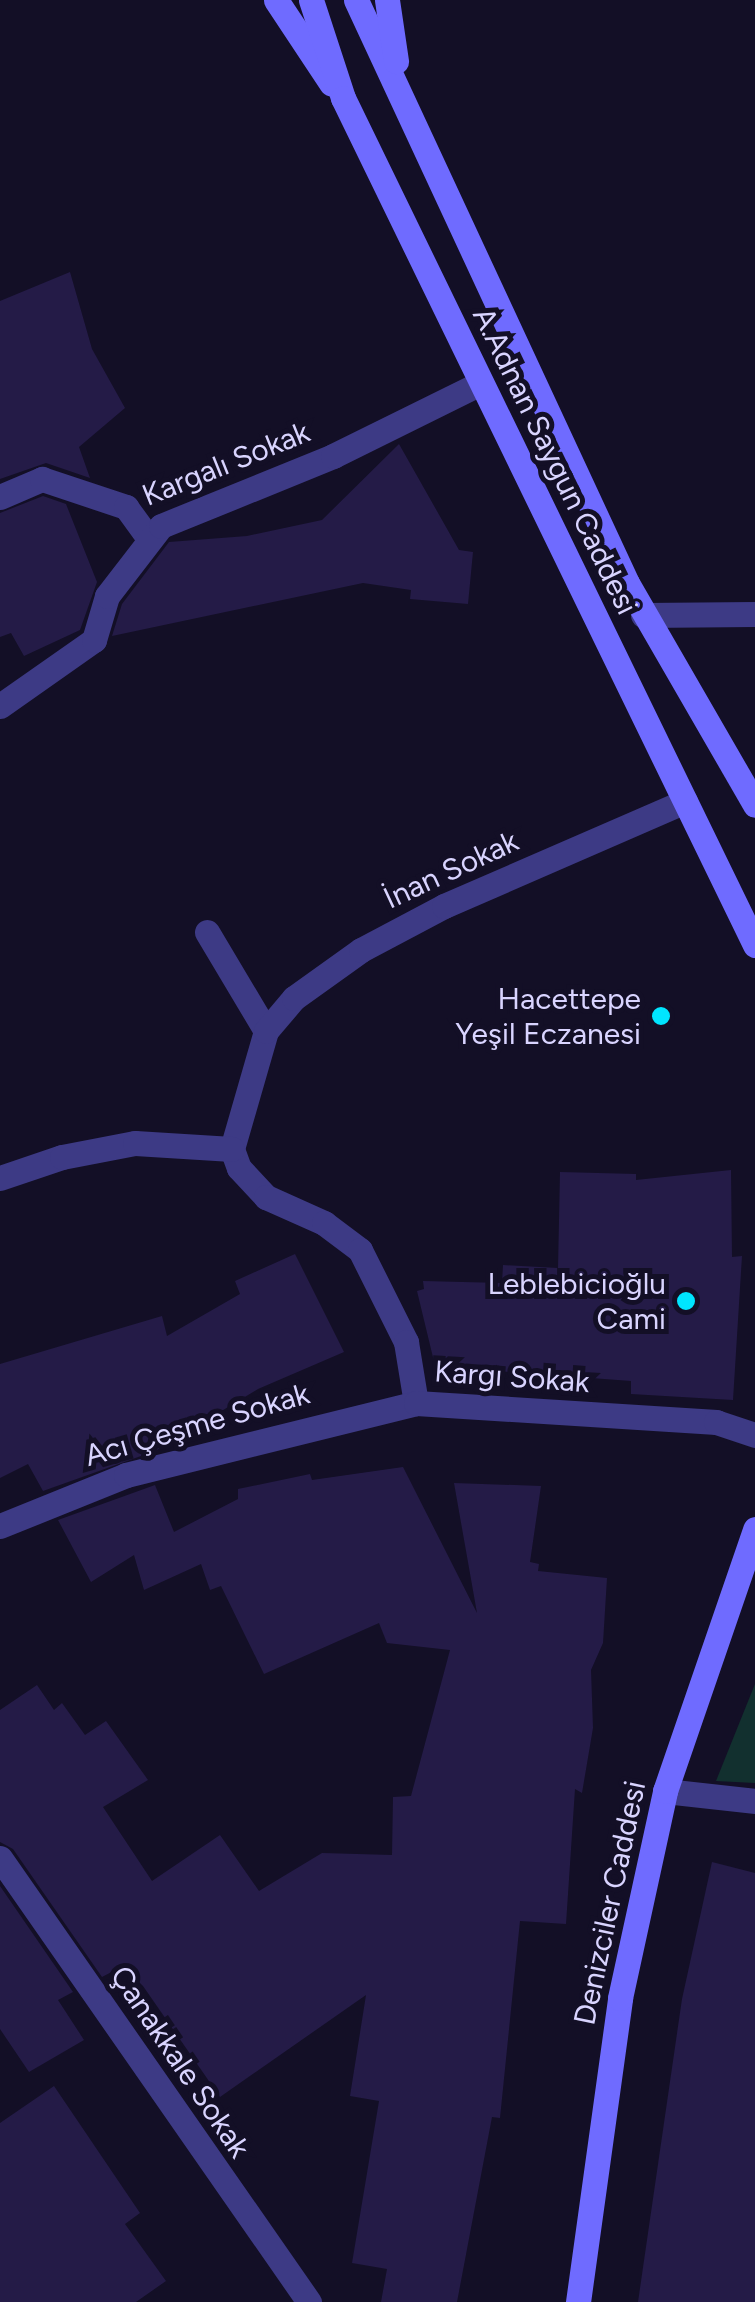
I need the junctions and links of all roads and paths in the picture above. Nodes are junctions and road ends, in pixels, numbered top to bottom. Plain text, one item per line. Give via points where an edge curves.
1 (276, 0) edge
2 (311, 0) edge
3 (356, 0) edge
4 (387, 0) edge
5 (398, 81) junction
6 (343, 98) junction
7 (481, 382) junction
8 (0, 497) edge
9 (148, 537) junction
10 (755, 614) edge
11 (643, 615) junction
12 (0, 706) edge
13 (685, 800) junction
14 (755, 805) edge
15 (208, 932) dead end
16 (755, 945) edge
17 (266, 1031) junction
18 (232, 1149) junction
19 (0, 1178) edge
20 (416, 1403) junction
21 (755, 1436) edge
22 (0, 1526) edge
23 (755, 1530) edge
24 (666, 1791) junction
25 (755, 1801) edge
26 (0, 1858) edge
27 (309, 2302) edge
28 (578, 2302) edge

1 - 6 main road
2 - 6 main road, A.Adnan Saygun Caddesi
3 - 5 main road, A.Adnan Saygun Caddesi
4 - 5 main road
5 - 11 main road, A.Adnan Saygun Caddesi
6 - 7 main road, A.Adnan Saygun Caddesi
7 - 9 street, Kargalı Sokak via 333,456 176,516
7 - 13 main road, A.Adnan Saygun Caddesi
8 - 9 street, Kargalı Sokak via 42,479 126,508
9 - 12 street via 107,596 94,640
10 - 11 street
11 - 14 main road, A.Adnan Saygun Caddesi
13 - 16 main road, A.Adnan Saygun Caddesi
13 - 17 street, İnan Sokak via 444,906 361,950 294,998
15 - 17 street
17 - 18 street
18 - 19 street via 135,1144 62,1157
18 - 20 street, Kargı Sokak via 239,1168 266,1197 324,1223 360,1250 406,1342
20 - 21 street, Kargı Sokak via 716,1422
20 - 22 street, Acı Çeşme Sokak via 126,1475
23 - 24 main road, Denizciler Caddesi
24 - 25 street
24 - 28 main road, Denizciler Caddesi via 620,1998
26 - 27 street, Çanakkale Sokak

